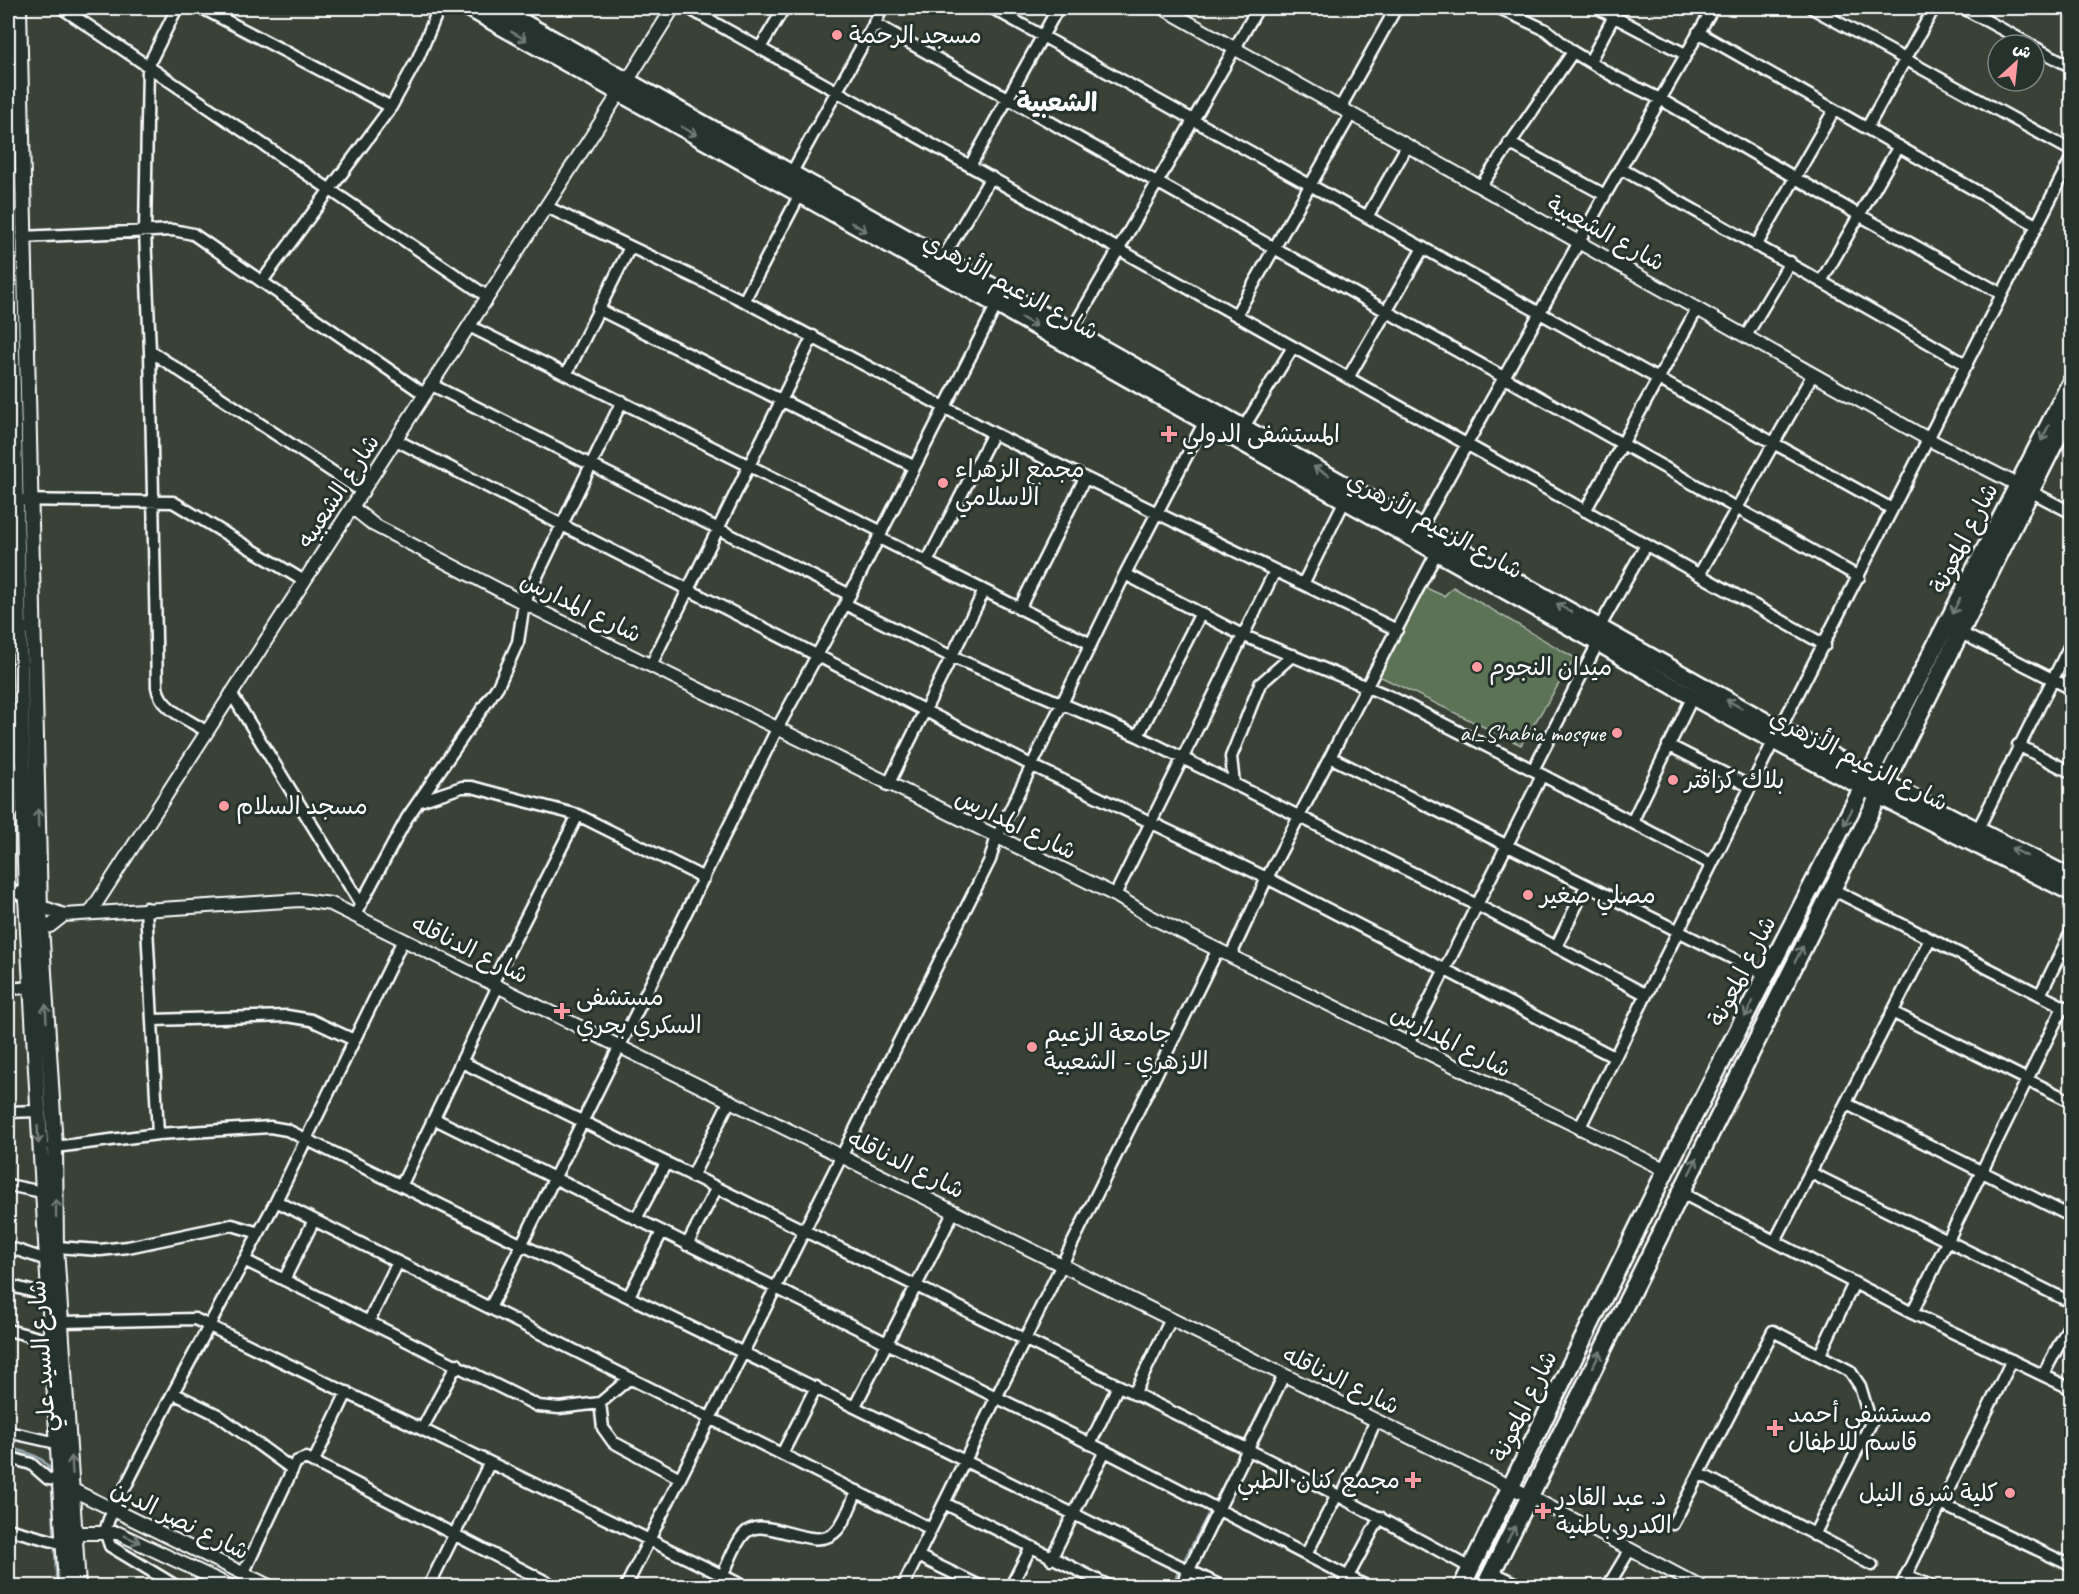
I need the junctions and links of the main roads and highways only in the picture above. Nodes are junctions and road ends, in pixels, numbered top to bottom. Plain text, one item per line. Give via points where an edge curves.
1 (19, 8) edge
2 (468, 8) edge
3 (498, 8) edge
4 (624, 86) junction
5 (8, 195) edge
6 (2072, 380) edge
7 (2072, 408) edge
8 (11, 426) edge
9 (2024, 488) junction
10 (17, 500) edge
11 (20, 628) edge
12 (1599, 635) junction
13 (1776, 735) junction
14 (1873, 786) junction
15 (2072, 878) edge
16 (2072, 893) edge
17 (33, 912) junction
18 (34, 929) junction
19 (55, 1170) junction
20 (40, 1171) junction
21 (68, 1536) junction
22 (1488, 1579) edge
23 (66, 1587) edge
24 (78, 1587) edge
25 (1462, 1587) edge

1 - 10 main road, شارع السيد علي via 22,237
2 -> 4 main road, شارع الزعيم الأزهري
3 - 4 main road, شارع الزعيم الأزهري
12 -> 4 main road, شارع الزعيم الأزهري via 1421,527 792,172
4 -> 12 main road, شارع الزعيم الأزهري via 800,194 1437,552
5 - 8 main road, شارع السيد علي
6 -> 9 highway, شارع المعونة
7 - 9 highway, شارع المعونة
8 - 10 main road, شارع السيد علي
9 -> 14 highway, شارع المعونة
9 - 14 highway, شارع المعونة via 1959,632
10 - 11 main road, شارع السيد علي
17 -> 11 main road, شارع السيد علي
11 - 17 main road, شارع السيد علي via 26,898
13 -> 12 main road, شارع الزعيم الأزهري
12 - 13 main road, شارع الزعيم الأزهري via 1692,698
13 - 14 main road, شارع الزعيم الأزهري
15 -> 14 main road, شارع الزعيم الأزهري
14 - 16 main road, شارع الزعيم الأزهري
22 -> 14 highway, شارع المعونة via 1832,889
14 -> 25 highway, شارع المعونة via 1766,975
17 - 18 main road, شارع السيد علي
19 -> 18 main road, شارع السيد علي
18 -> 20 main road, شارع السيد علي via 31,987
19 - 20 main road
21 -> 19 main road, شارع السيد علي via 73,1490 56,1247
20 - 21 main road, شارع السيد علي via 57,1443
21 - 23 main road, شارع السيد علي
21 - 24 main road, شارع السيد علي

